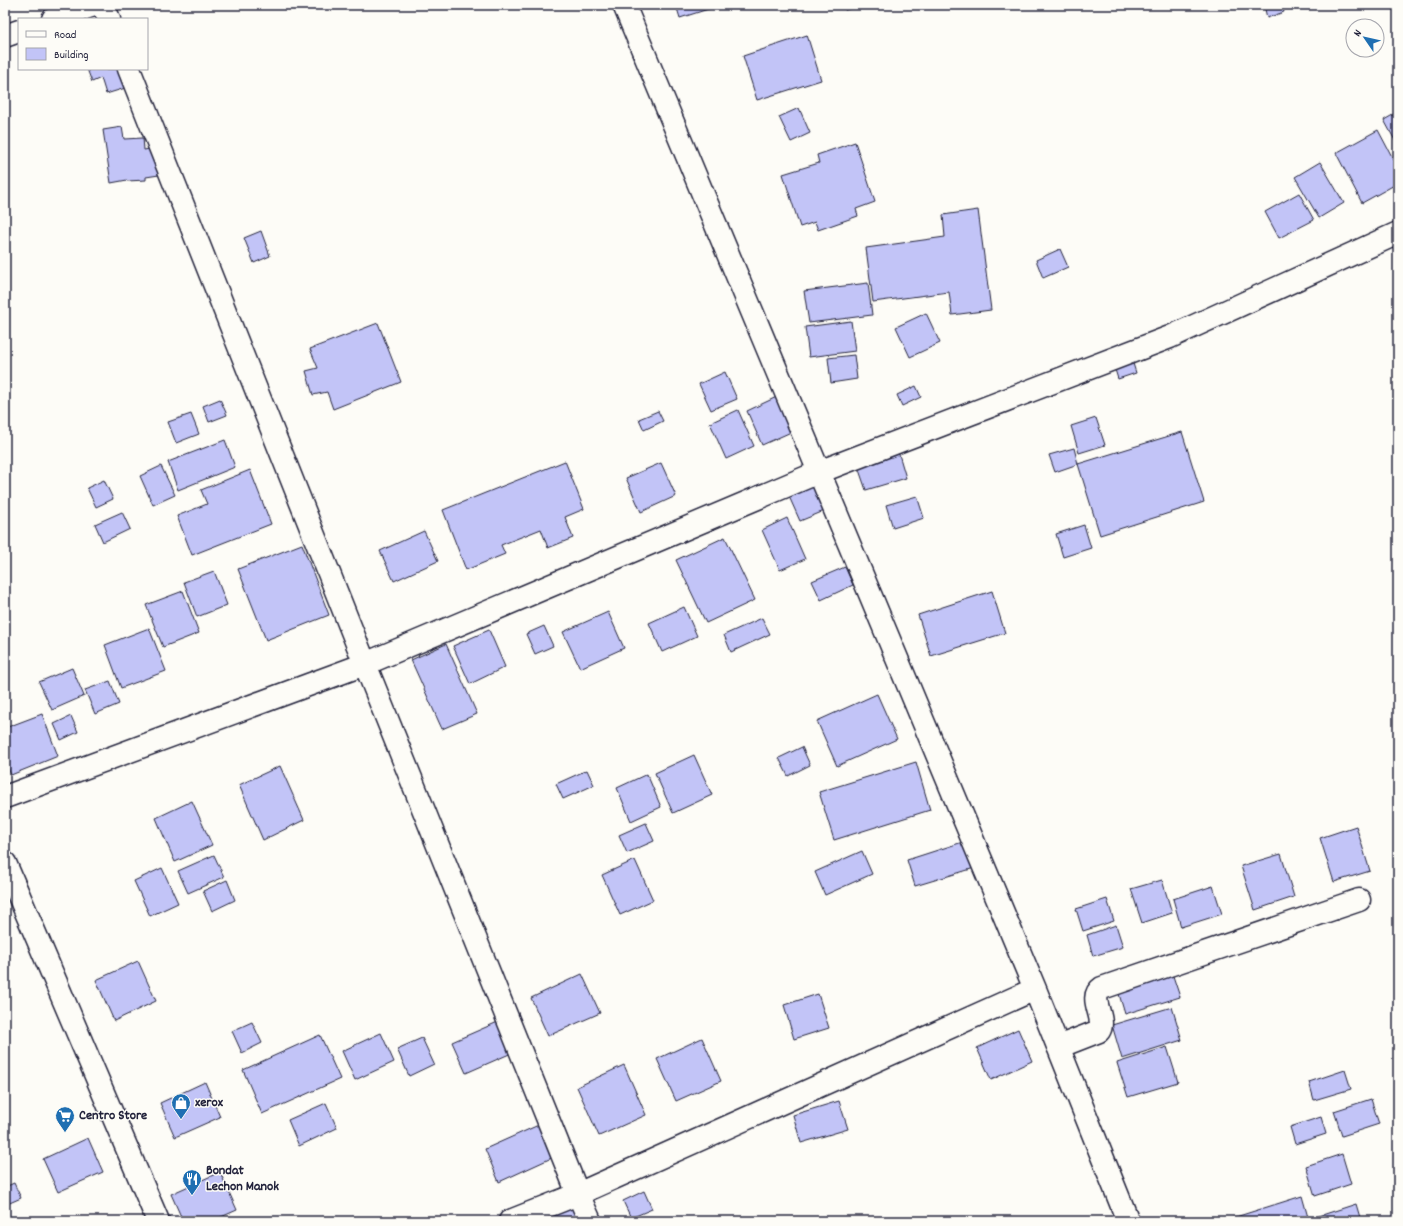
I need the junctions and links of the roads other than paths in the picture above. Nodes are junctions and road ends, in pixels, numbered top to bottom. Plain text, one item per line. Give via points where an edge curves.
1 (94, 5) edge
2 (103, 5) edge
3 (624, 5) edge
4 (56, 18) edge
5 (109, 18) edge
6 (18, 31) edge
7 (5, 36) edge
8 (129, 70) edge
9 (1398, 233) edge
10 (819, 472) junction
11 (365, 664) junction
12 (5, 797) edge
13 (5, 863) edge
14 (1359, 900) dead end
15 (1035, 989) junction
16 (1058, 1047) junction
17 (578, 1194) junction
18 (158, 1221) edge
19 (510, 1221) edge
20 (590, 1221) edge
21 (1128, 1221) edge

1 - 4 street
2 - 5 street
3 - 10 street
6 - 7 street
8 - 11 street
9 - 10 street via 1170,337
10 - 11 street
10 - 15 street
11 - 12 street
11 - 17 street
13 - 18 street
14 - 16 street via 1102,988 1096,995 1101,1025 1099,1031
15 - 16 street
15 - 17 street
16 - 21 street
17 - 19 street
17 - 20 street

